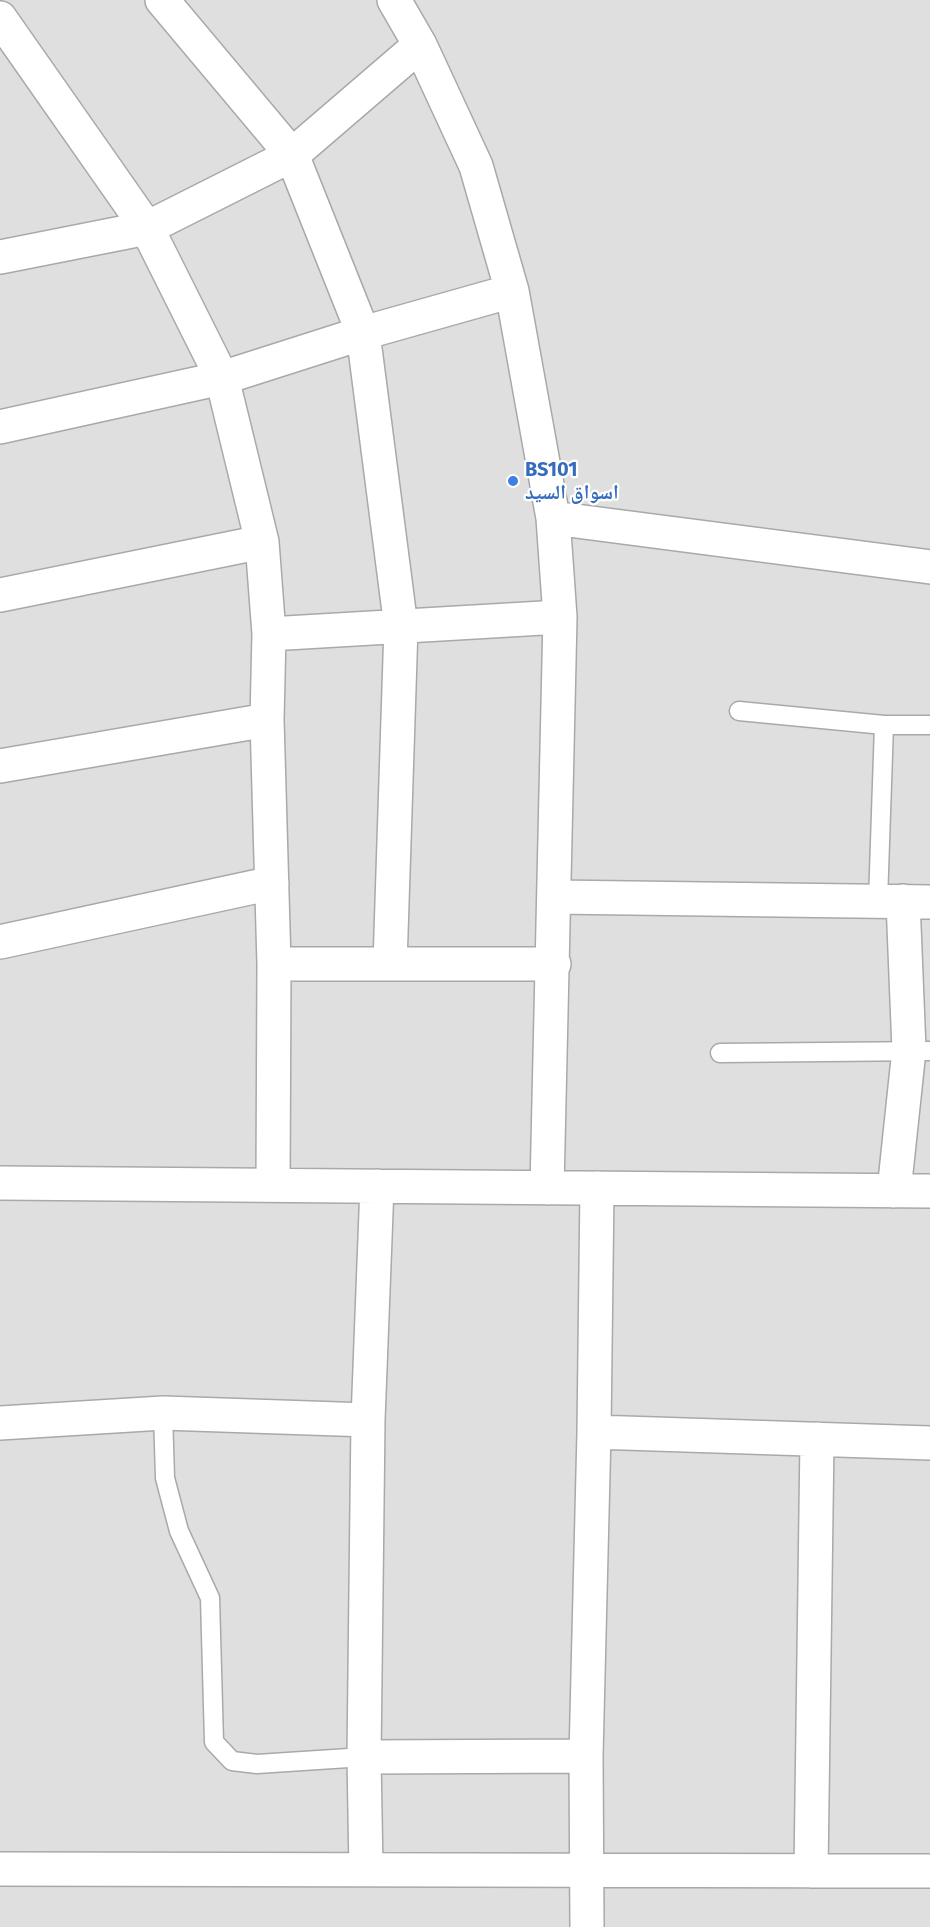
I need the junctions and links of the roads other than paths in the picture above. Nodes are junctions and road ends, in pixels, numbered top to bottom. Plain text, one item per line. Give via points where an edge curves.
1 (162, 0) edge
2 (394, 0) edge
3 (0, 18) edge
4 (420, 45) junction
5 (12, 52) edge
6 (292, 155) junction
7 (147, 228) junction
8 (0, 257) edge
9 (513, 291) junction
10 (363, 333) junction
11 (222, 378) junction
12 (0, 427) edge
13 (553, 518) junction
14 (262, 542) junction
15 (930, 567) edge
16 (0, 596) edge
17 (560, 618) junction
18 (401, 627) junction
19 (269, 634) junction
20 (739, 711) dead end
21 (267, 720) junction
22 (884, 725) junction
23 (930, 725) edge
24 (0, 766) edge
25 (272, 883) junction
26 (555, 897) junction
27 (904, 902) edge
28 (0, 942) edge
29 (274, 964) junction
30 (390, 964) junction
31 (554, 964) junction
32 (919, 1051) edge
33 (720, 1053) dead end
34 (0, 1183) edge
35 (273, 1185) junction
36 (377, 1186) junction
37 (548, 1188) junction
38 (597, 1188) junction
39 (894, 1191) junction
40 (930, 1191) edge
41 (163, 1413) junction
42 (368, 1420) junction
43 (0, 1423) edge
44 (594, 1432) junction
45 (817, 1439) junction
46 (930, 1443) edge
47 (586, 1756) junction
48 (364, 1757) junction
49 (0, 1869) edge
50 (366, 1870) junction
51 (588, 1871) junction
52 (811, 1871) junction
53 (930, 1871) edge
54 (587, 1927) edge

1 - 6 street
2 - 4 street
3 - 5 street
4 - 6 street
4 - 9 street via 476,166
5 - 7 street
6 - 7 street
6 - 10 street
7 - 8 street
7 - 11 street
9 - 10 street
9 - 13 street
10 - 11 street
10 - 18 street
11 - 12 street
11 - 14 street
13 - 15 street
13 - 17 street
14 - 16 street
14 - 19 street
17 - 18 street
17 - 26 street
18 - 19 street
18 - 30 street
19 - 21 street
20 - 22 lane
21 - 24 street
21 - 25 street
22 - 23 lane
22 - 27 lane
25 - 28 street
25 - 29 street
26 - 27 street
26 - 31 street
27 - 32 street
29 - 30 street
29 - 35 street
30 - 31 street
31 - 37 street
32 - 33 lane
32 - 39 street
34 - 35 street
35 - 36 street
36 - 37 street
36 - 42 street
37 - 38 street
38 - 39 street
38 - 44 street
39 - 40 street
41 - 42 street
41 - 43 street
41 - 48 lane via 165,1478 179,1531 210,1598 214,1742 232,1761 257,1764
42 - 48 street
44 - 45 street
44 - 47 street
45 - 46 street
45 - 52 street
47 - 48 street
47 - 51 street
48 - 50 street
49 - 50 street
50 - 51 street
51 - 52 street
51 - 54 street
52 - 53 street

